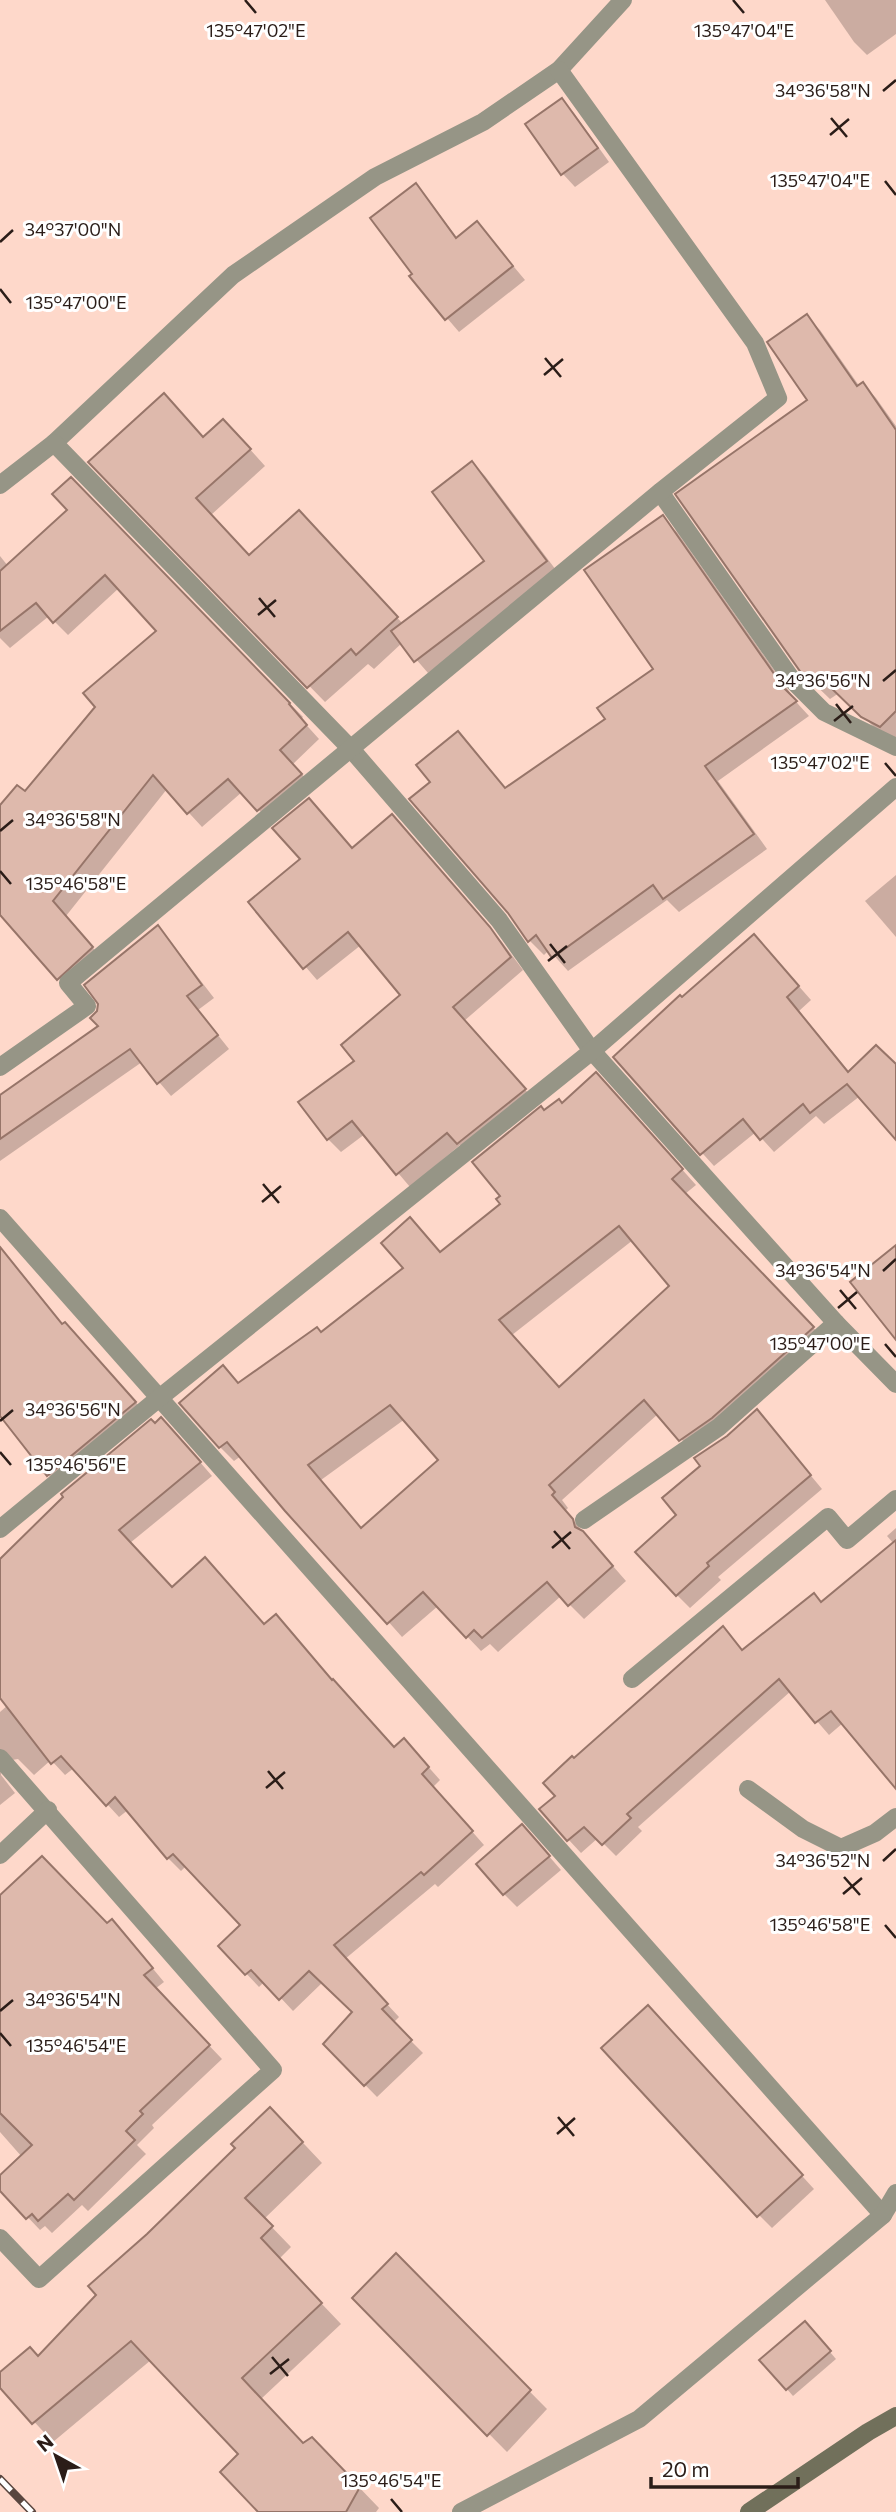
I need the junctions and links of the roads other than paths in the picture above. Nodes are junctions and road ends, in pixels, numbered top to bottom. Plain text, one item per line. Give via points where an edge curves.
1 (623, 0) edge
2 (559, 70) junction
3 (54, 443) junction
4 (0, 485) edge
5 (660, 492) junction
6 (896, 747) edge
7 (351, 749) junction
8 (896, 788) edge
9 (592, 1051) junction
10 (0, 1067) edge
11 (0, 1218) edge
12 (836, 1322) junction
13 (896, 1384) edge
14 (158, 1399) junction
15 (896, 1499) edge
16 (584, 1520) dead end
17 (0, 1529) edge
18 (632, 1679) dead end
19 (0, 1758) edge
20 (748, 1789) dead end
21 (48, 1810) junction
22 (896, 1817) edge
23 (0, 1855) edge
24 (896, 2193) edge
25 (883, 2216) junction
26 (0, 2238) edge
27 (896, 2416) edge
28 (461, 2512) edge
29 (749, 2512) edge

1 - 2 street
2 - 3 street via 483,121 375,177 233,275
2 - 5 street via 755,343 778,398
3 - 4 street
3 - 7 street
5 - 6 street via 793,681 824,712
5 - 7 street
7 - 9 street via 499,920
7 - 10 street via 68,983 87,1006
8 - 9 street
9 - 12 street
9 - 14 street
11 - 14 street
12 - 13 street
12 - 16 street via 719,1427
14 - 17 street
14 - 25 street
15 - 18 street via 847,1540 828,1517
19 - 21 street
20 - 22 street via 803,1829 841,1848 876,1833
21 - 23 street
21 - 26 street via 273,2070 38,2279
24 - 25 street
25 - 28 street via 639,2419
27 - 29 street

